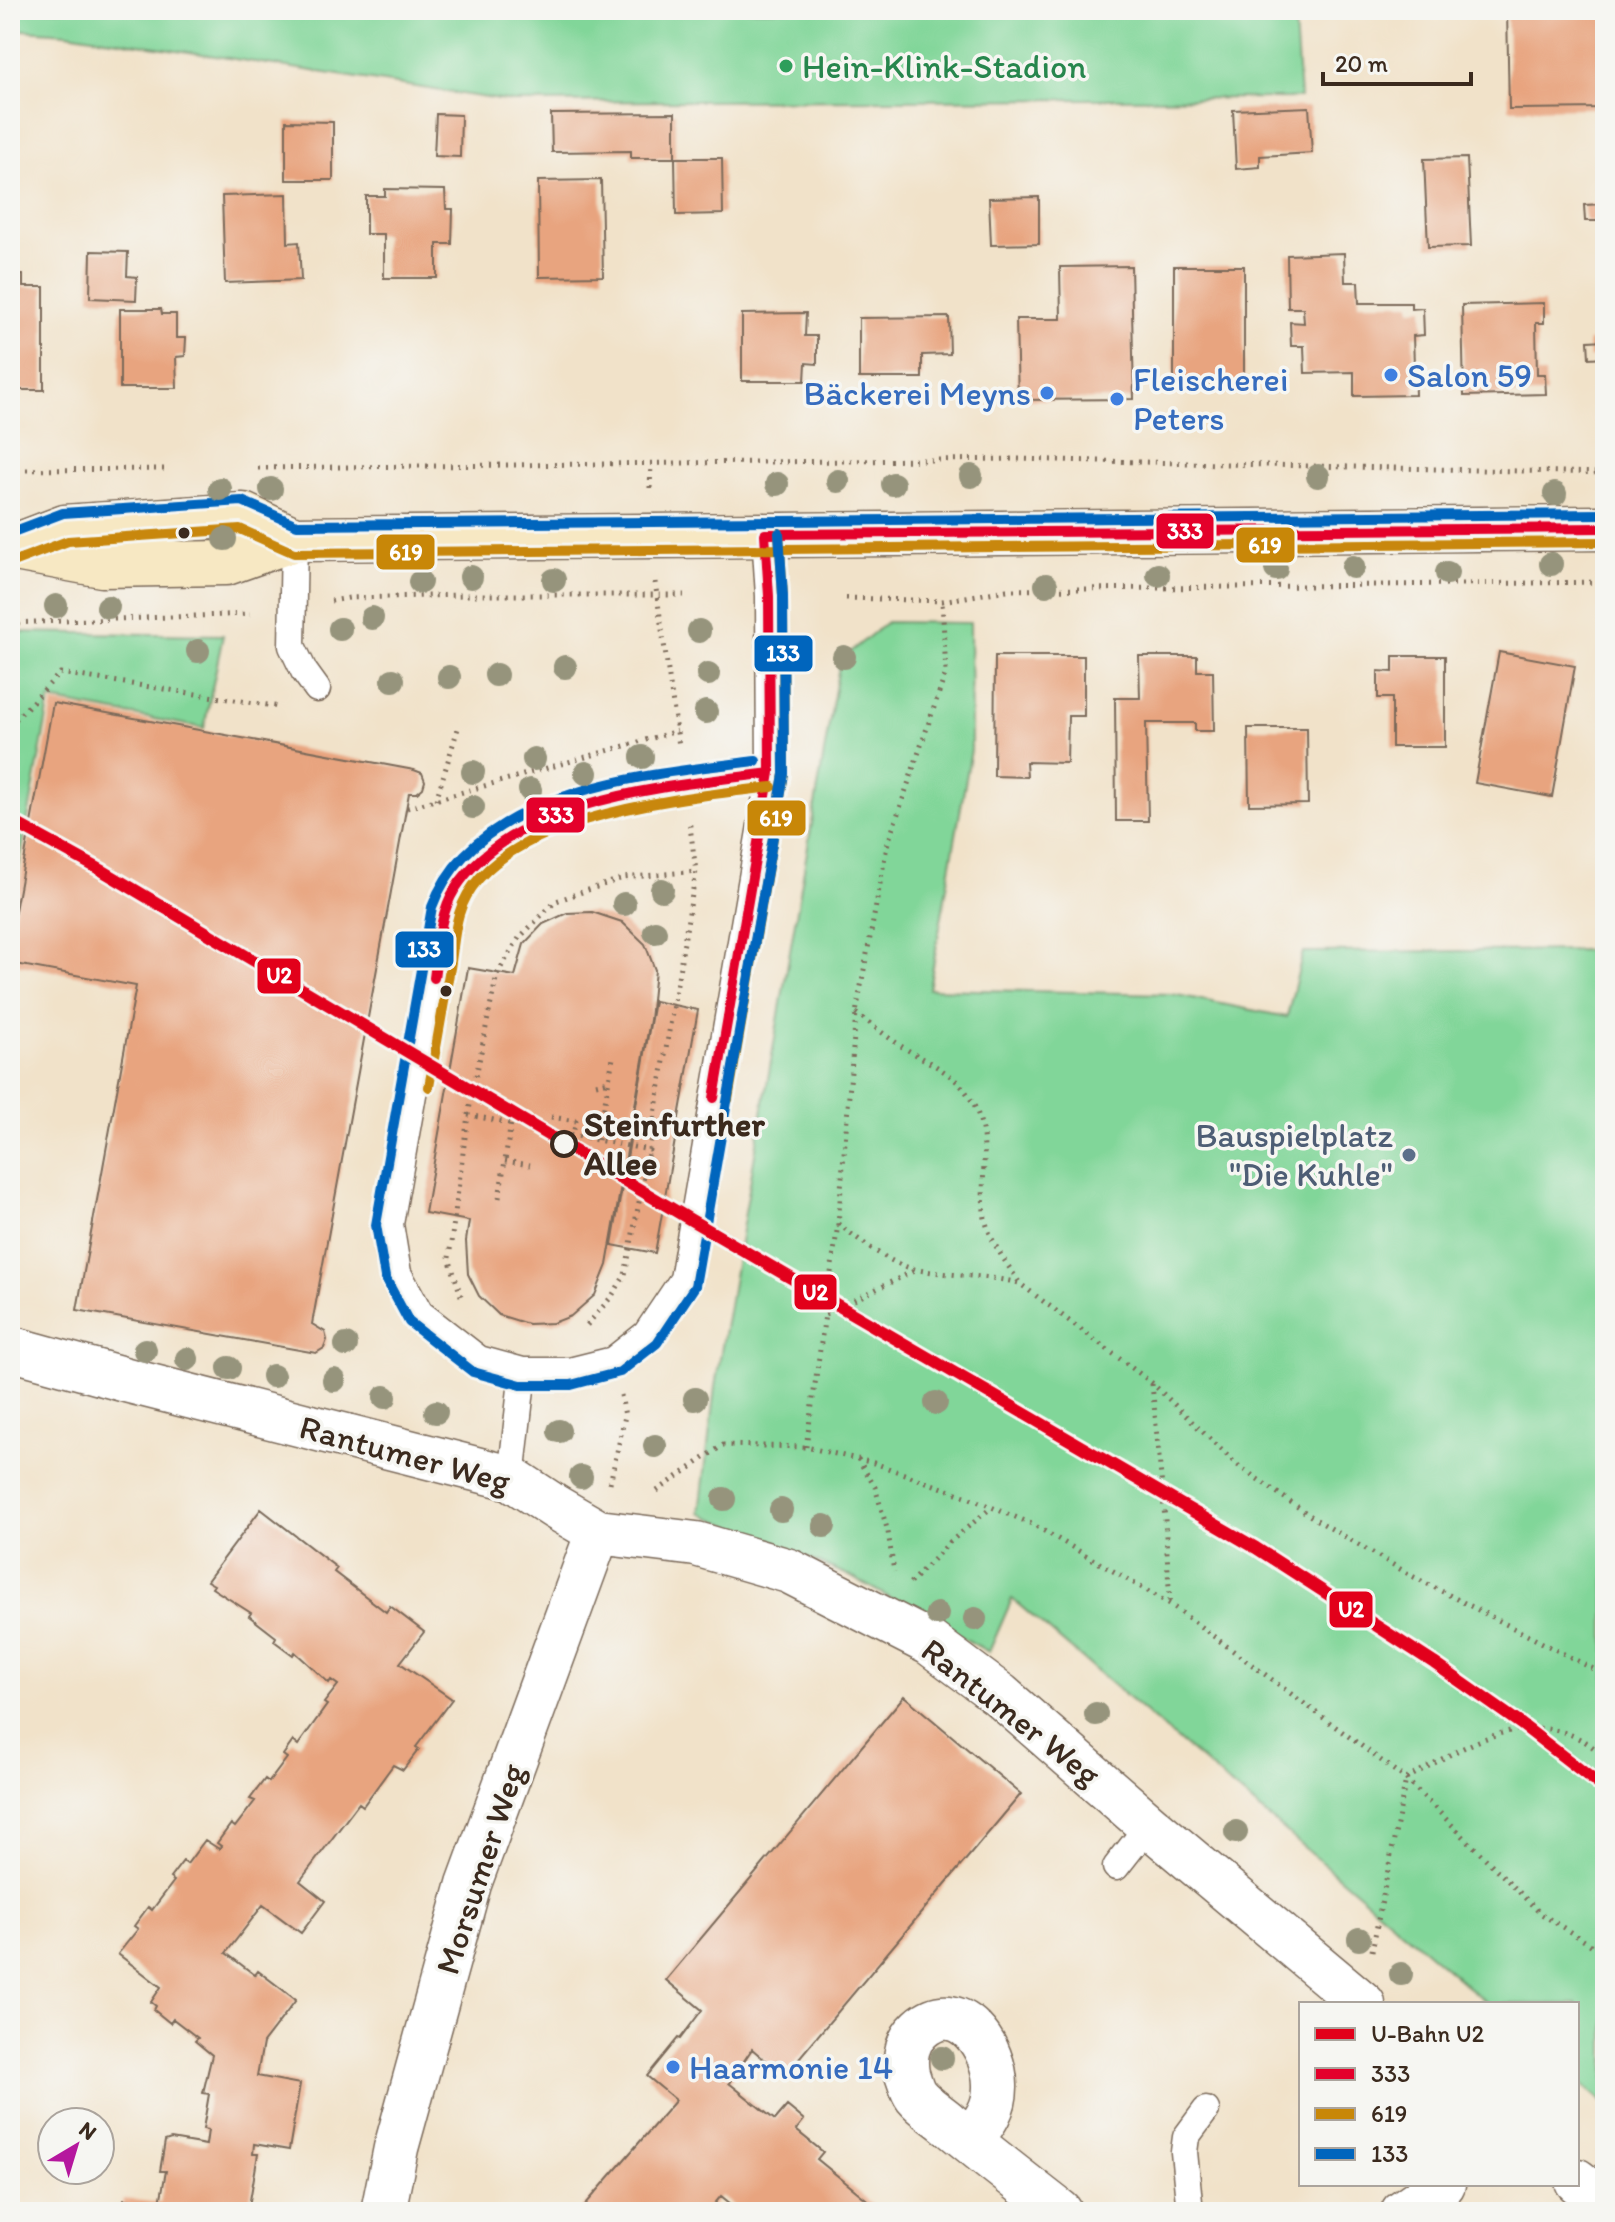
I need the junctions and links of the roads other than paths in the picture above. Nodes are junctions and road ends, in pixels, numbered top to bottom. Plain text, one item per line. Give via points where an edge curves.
1 (1605, 528) edge
2 (765, 534) junction
3 (294, 539) junction
4 (317, 689) dead end
5 (770, 773) junction
6 (10, 1348) edge
7 (523, 1371) junction
8 (511, 1478) junction
9 (598, 1532) junction
10 (1149, 1825) junction
11 (1116, 1867) dead end
12 (1361, 2002) edge
13 (1206, 2110) dead end
14 (970, 2141) dead end
15 (1579, 2183) edge
16 (1440, 2186) edge
17 (1605, 2203) edge
18 (383, 2212) edge
19 (1060, 2212) edge
20 (1190, 2212) edge
21 (1403, 2212) edge

1 - 2 street
2 - 3 street
2 - 5 lane
3 - 3 street via 243,515 65,527 10,548 102,565 226,563
3 - 4 lane via 292,646
5 - 7 lane via 683,1279 646,1334 613,1360 569,1371
5 - 7 lane via 616,798 515,832 474,864 446,909 390,1224 398,1273 420,1313 479,1359
6 - 8 street, Rantumer Weg
7 - 8 lane
8 - 9 street, Rantumer Weg
9 - 10 street, Rantumer Weg via 696,1544 889,1607
9 - 18 street, Morsumer Weg via 469,1884
10 - 11 lane
10 - 12 street, Rantumer Weg
13 - 20 lane via 1186,2137
14 - 19 street
15 - 17 street
16 - 21 street

